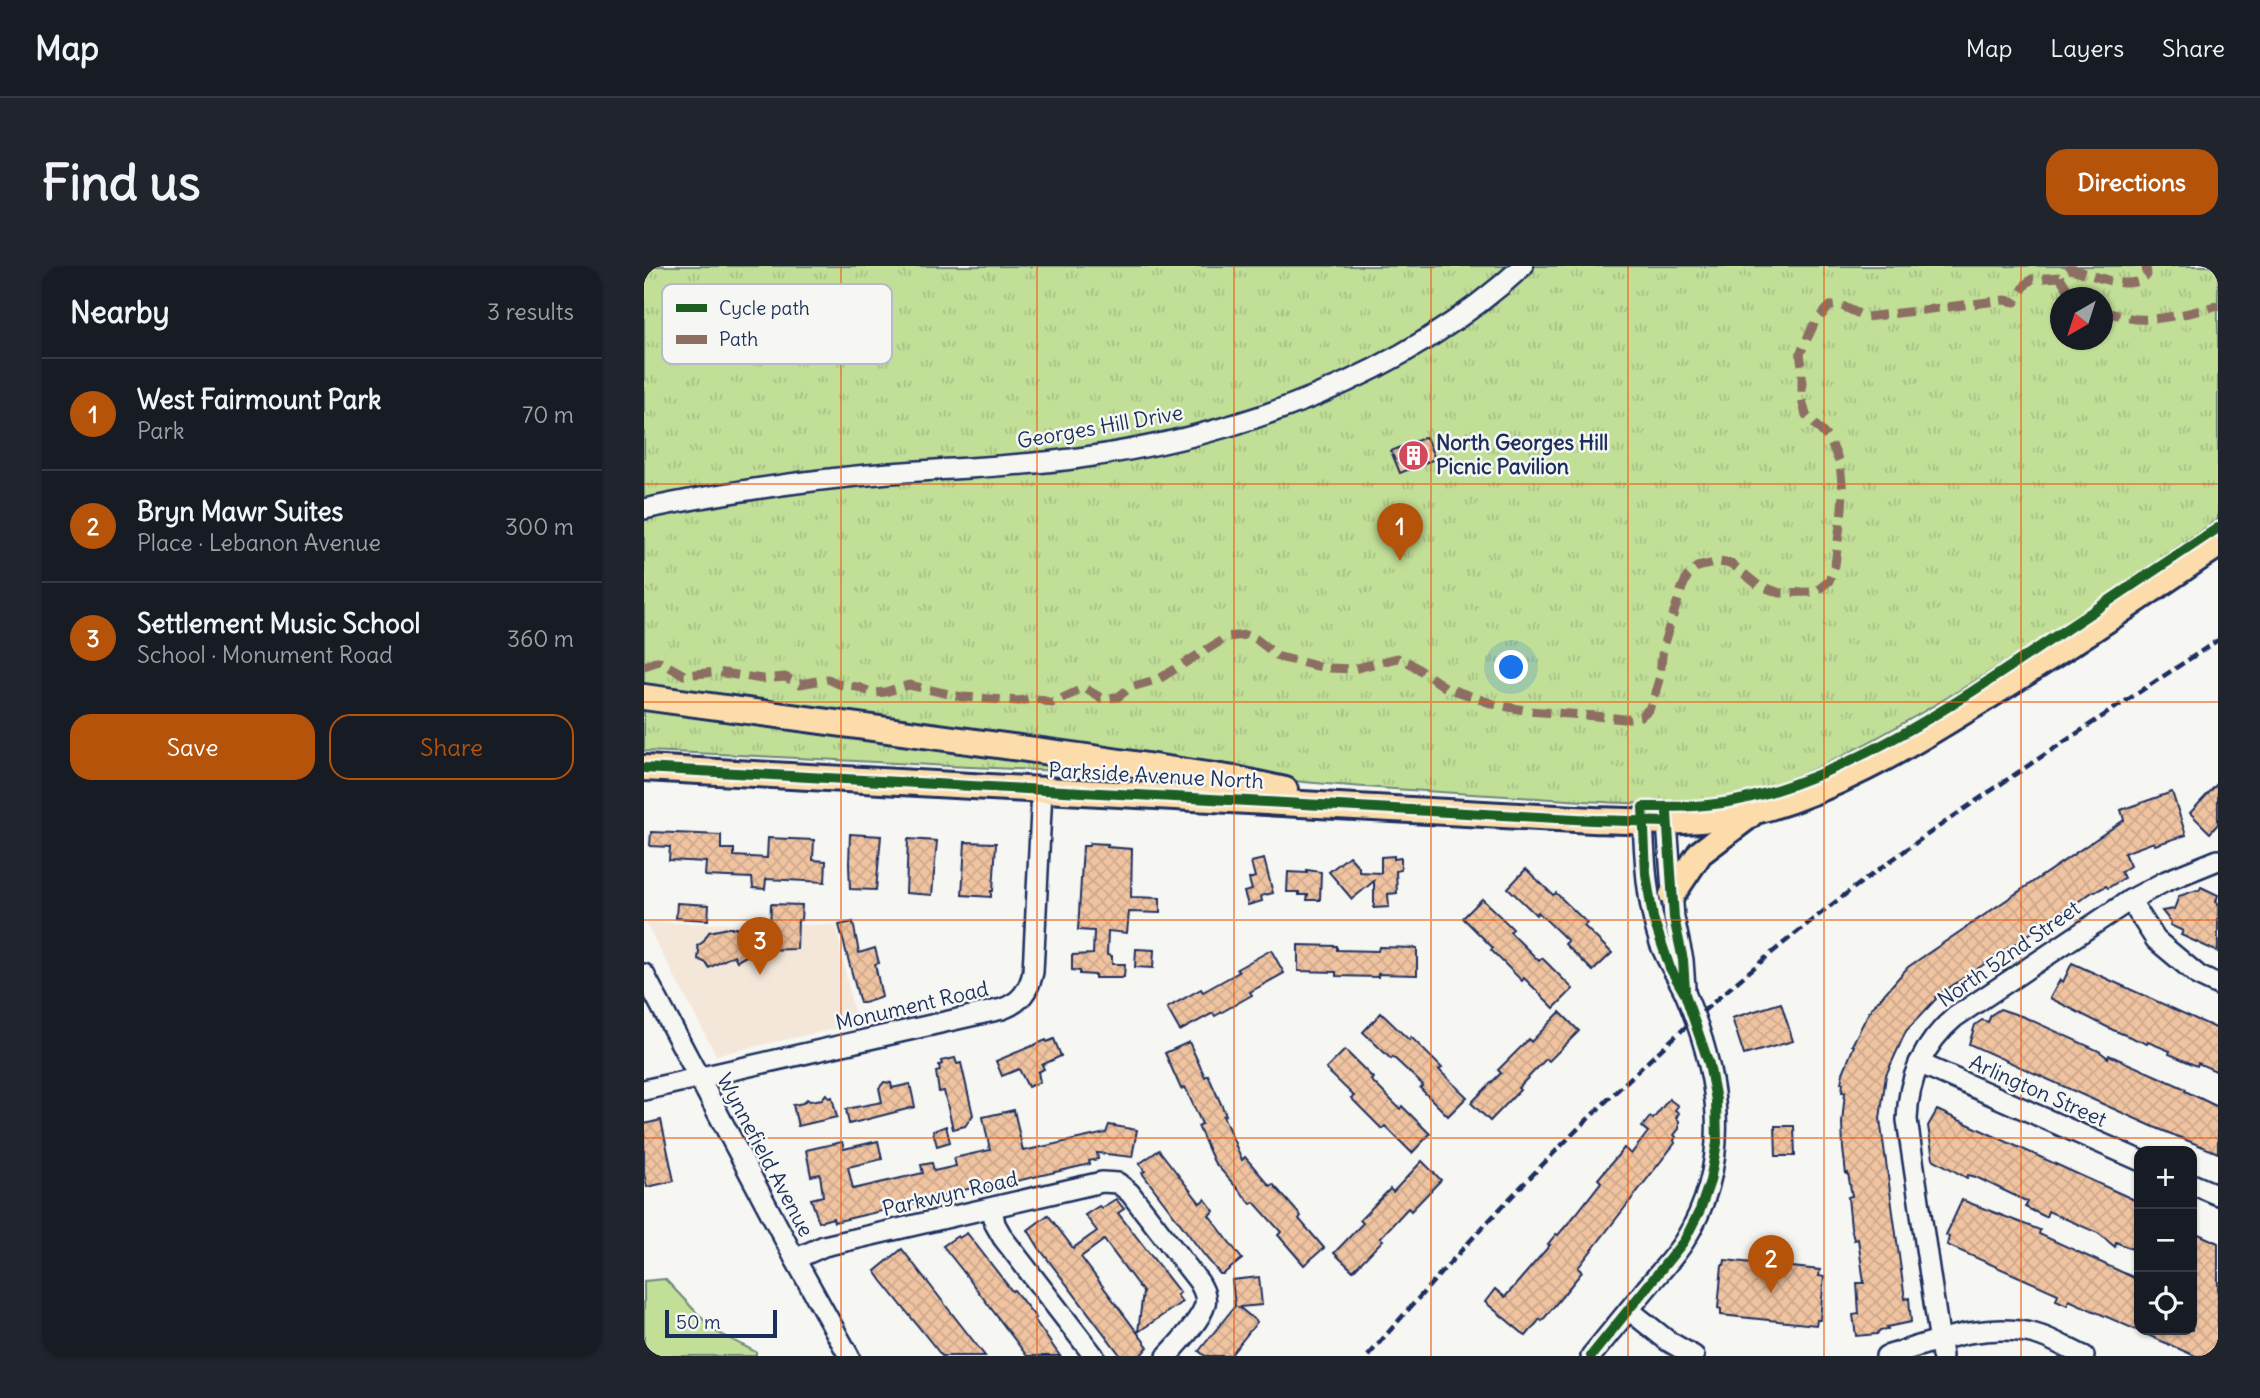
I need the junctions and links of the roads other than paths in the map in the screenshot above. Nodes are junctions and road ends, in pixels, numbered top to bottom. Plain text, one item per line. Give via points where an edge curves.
1 (1523, 266) edge
2 (644, 509) edge
3 (2218, 545) edge
4 (644, 696) edge
5 (644, 768) edge
6 (1042, 790) junction
7 (1364, 807) junction
8 (1755, 811) junction
9 (1655, 822) junction
10 (2218, 860) edge
11 (1672, 895) junction
12 (2130, 900) junction
13 (644, 974) edge
14 (2218, 985) edge
15 (1685, 994) junction
16 (1919, 1063) junction
17 (698, 1077) junction
18 (644, 1090) edge
19 (2134, 1158) edge
20 (2197, 1186) edge
21 (2218, 1195) edge
22 (992, 1208) junction
23 (795, 1259) junction
24 (1629, 1310) junction
25 (1940, 1348) edge
26 (849, 1356) edge
27 (1094, 1356) edge
28 (1167, 1356) edge
29 (1591, 1356) edge
30 (1694, 1356) edge
31 (1886, 1356) edge
32 (2084, 1356) edge

1 - 2 street, Georges Hill Drive via 1451,323 1391,359 1330,389 1219,428 1079,458 836,479
3 - 8 main road, Parkside Avenue North via 1934,730 1842,779
4 - 7 main road via 1222,777
5 - 6 main road, Parkside Avenue North
6 - 7 main road, Parkside Avenue North
6 - 17 street, Monument Road via 1033,972 1028,989 1017,1002
7 - 9 main road, Parkside Avenue North
8 - 9 main road, Parkside Avenue North via 1717,819
8 - 11 main road via 1700,853
9 - 11 street
9 - 15 street via 1646,874 1653,918 1670,968
10 - 12 street, North 52nd Street
11 - 15 street
12 - 14 street via 2156,940 2199,976
12 - 16 street, North 52nd Street via 1955,1017 1933,1039
13 - 17 street, Wynnefield Avenue
15 - 24 street via 1713,1085 1716,1158 1684,1241
16 - 19 street, Arlington Street
16 - 25 street, North 52nd Street via 1907,1120
17 - 18 street, Monument Road
17 - 23 street, Wynnefield Avenue
20 - 21 street
22 - 23 street, Parkwyn Road via 824,1246
22 - 27 street via 1003,1238
22 - 28 street, Parkwyn Road via 1102,1182 1118,1183 1130,1193 1199,1282 1206,1301 1199,1317
23 - 26 street, Wynnefield Avenue
24 - 29 street
24 - 30 street
25 - 31 street
25 - 32 street via 1992,1329 2035,1334

